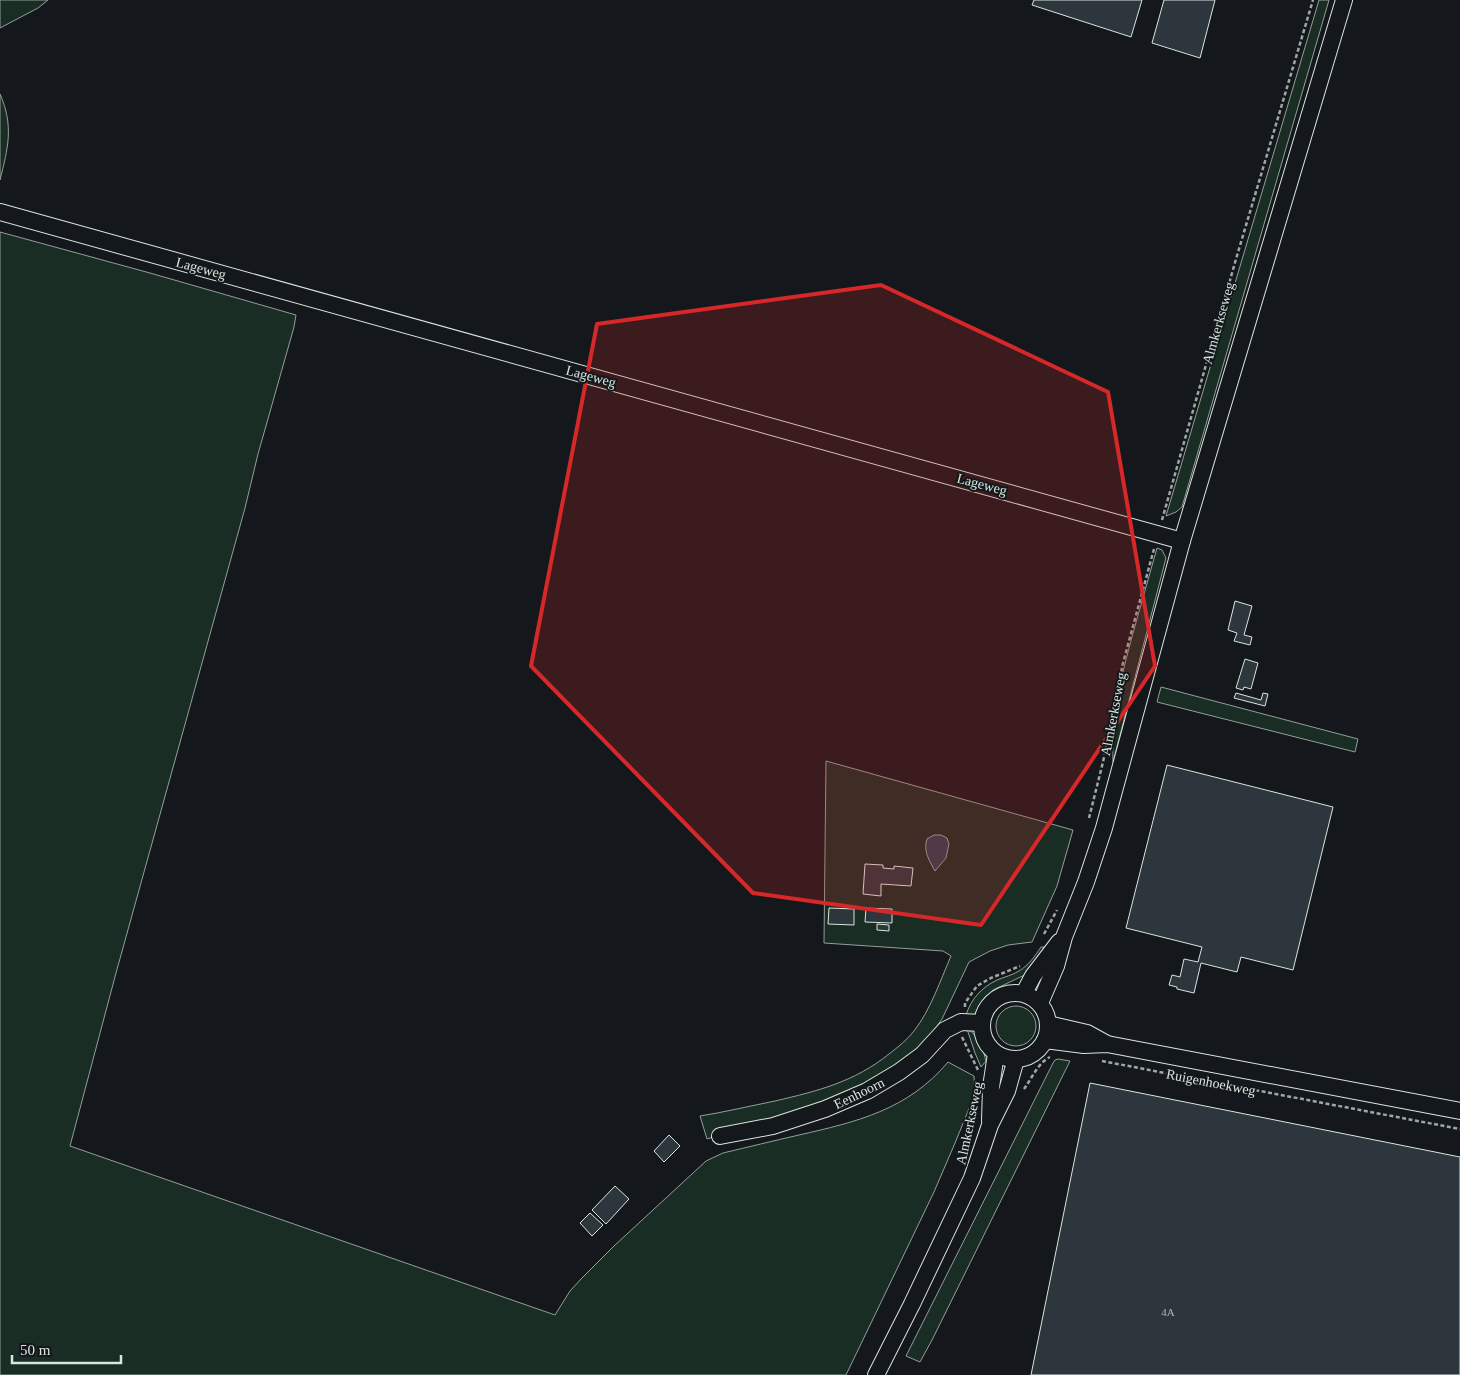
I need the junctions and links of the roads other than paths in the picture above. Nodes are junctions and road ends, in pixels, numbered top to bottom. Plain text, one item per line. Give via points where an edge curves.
1 (1344, 0) edge
2 (0, 212) edge
3 (1182, 541) junction
4 (1064, 937) junction
5 (1024, 994) junction
6 (1040, 1003) junction
7 (982, 1023) junction
8 (1047, 1032) junction
9 (996, 1054) junction
10 (1016, 1059) junction
11 (1460, 1111) edge
12 (990, 1125) junction
13 (720, 1136) dead end
14 (876, 1375) edge

1 - 3 street, Almkerkseweg
2 - 3 street, Lageweg
3 - 4 street, Almkerkseweg via 1104,828
4 - 5 street, Almkerkseweg via 1033,976
4 - 6 street, Almkerkseweg
5 - 6 street
5 - 7 street via 1012,992 1001,995 991,1002
6 - 8 street via 1047,1016
7 - 9 street via 985,1040
7 - 13 street, Eenhoorn via 961,1022 946,1030 922,1055 867,1091 773,1126
8 - 10 street via 1038,1050
8 - 11 street, Ruigenhoekweg via 1086,1032 1107,1044
9 - 10 street
9 - 12 street, Almkerkseweg via 985,1086
10 - 12 street, Almkerkseweg via 1007,1091
12 - 14 street, Almkerkseweg via 972,1178

